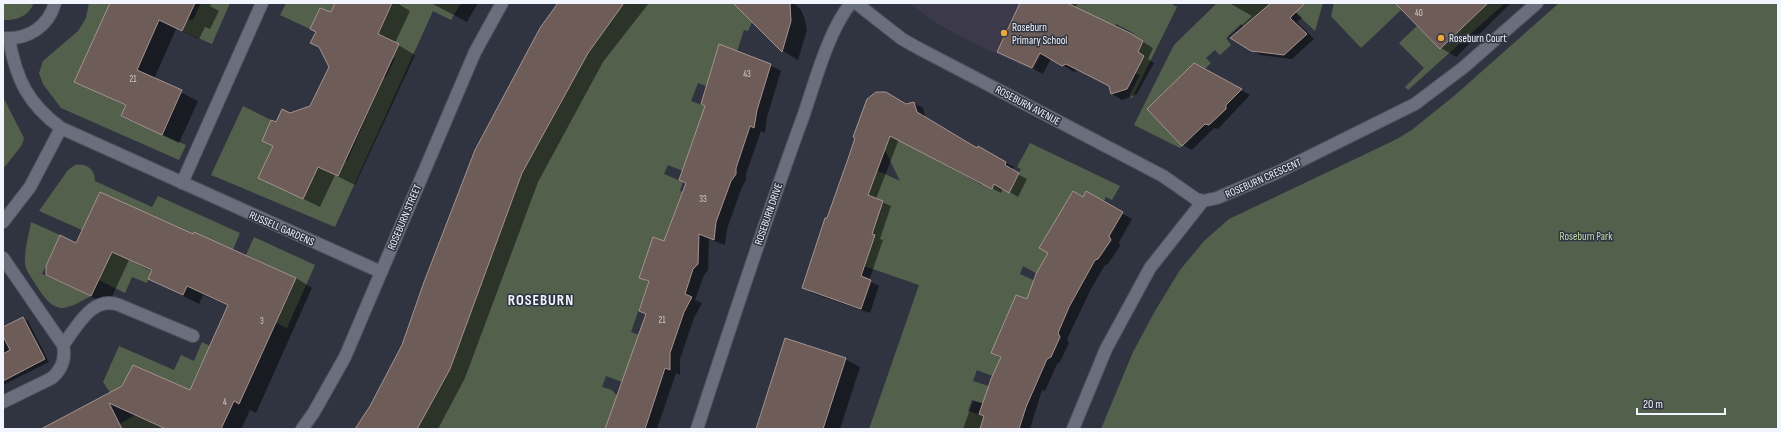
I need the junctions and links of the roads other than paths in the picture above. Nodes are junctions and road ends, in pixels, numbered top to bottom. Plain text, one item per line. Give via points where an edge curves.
1 (55, 3) edge
2 (262, 3) edge
3 (502, 3) edge
4 (851, 3) edge
5 (856, 3) edge
6 (1537, 3) edge
7 (6, 39) edge
8 (61, 128) junction
9 (182, 183) junction
10 (1203, 201) junction
11 (3, 222) edge
12 (3, 258) edge
13 (381, 272) junction
14 (193, 336) dead end
15 (63, 345) junction
16 (3, 402) edge
17 (302, 429) edge
18 (697, 429) edge
19 (1073, 429) edge

1 - 7 street, RUSSELL GARDENS via 48,18 39,28 27,36
2 - 9 street
3 - 13 street, ROSEBURN STREET via 475,52
4 - 18 street, ROSEBURN DRIVE via 831,40 768,210
5 - 10 street, ROSEBURN AVENUE via 918,48 1163,176 1196,199
6 - 10 street, ROSEBURN CRESCENT via 1464,67 1415,104 1276,173 1217,198
7 - 8 street, RUSSELL GARDENS via 20,82 39,111
8 - 9 street, RUSSELL GARDENS
8 - 11 street via 30,187
9 - 13 street, RUSSELL GARDENS
10 - 19 street via 1150,268 1106,349
12 - 15 street
13 - 17 street, ROSEBURN STREET via 345,356
14 - 15 street via 119,305 103,303 89,311
15 - 16 street via 64,359 57,374

